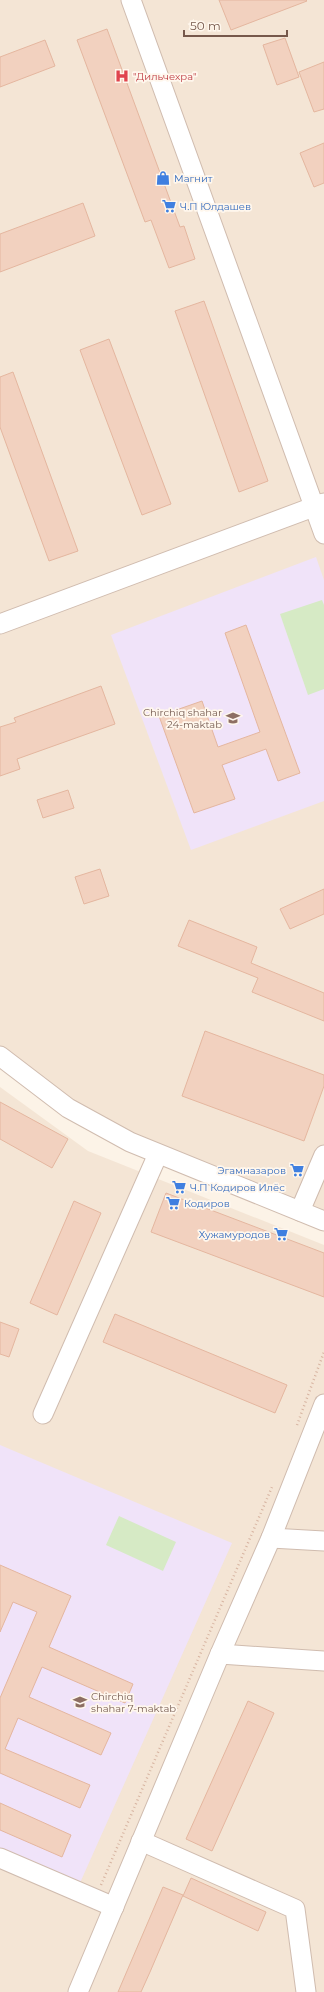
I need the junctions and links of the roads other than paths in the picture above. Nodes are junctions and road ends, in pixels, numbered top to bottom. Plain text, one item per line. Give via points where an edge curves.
1 (131, 0) edge
2 (319, 505) edge
3 (324, 534) edge
4 (0, 624) edge
5 (0, 1056) edge
6 (158, 1154) junction
7 (324, 1154) edge
8 (300, 1211) junction
9 (324, 1221) edge
10 (324, 1404) edge
11 (43, 1414) dead end
12 (271, 1538) junction
13 (324, 1541) edge
14 (220, 1654) junction
15 (324, 1661) edge
16 (141, 1841) junction
17 (0, 1858) edge
18 (114, 1907) junction
19 (78, 1992) edge
20 (306, 1992) edge

1 - 2 street
2 - 3 street
2 - 4 street
5 - 6 street via 68,1108 130,1142
6 - 8 street
6 - 11 street
7 - 8 street
8 - 9 street
10 - 12 street
12 - 13 street
12 - 14 street
14 - 15 street
14 - 16 street
16 - 18 street
16 - 20 street via 295,1909
17 - 18 street
18 - 19 street

